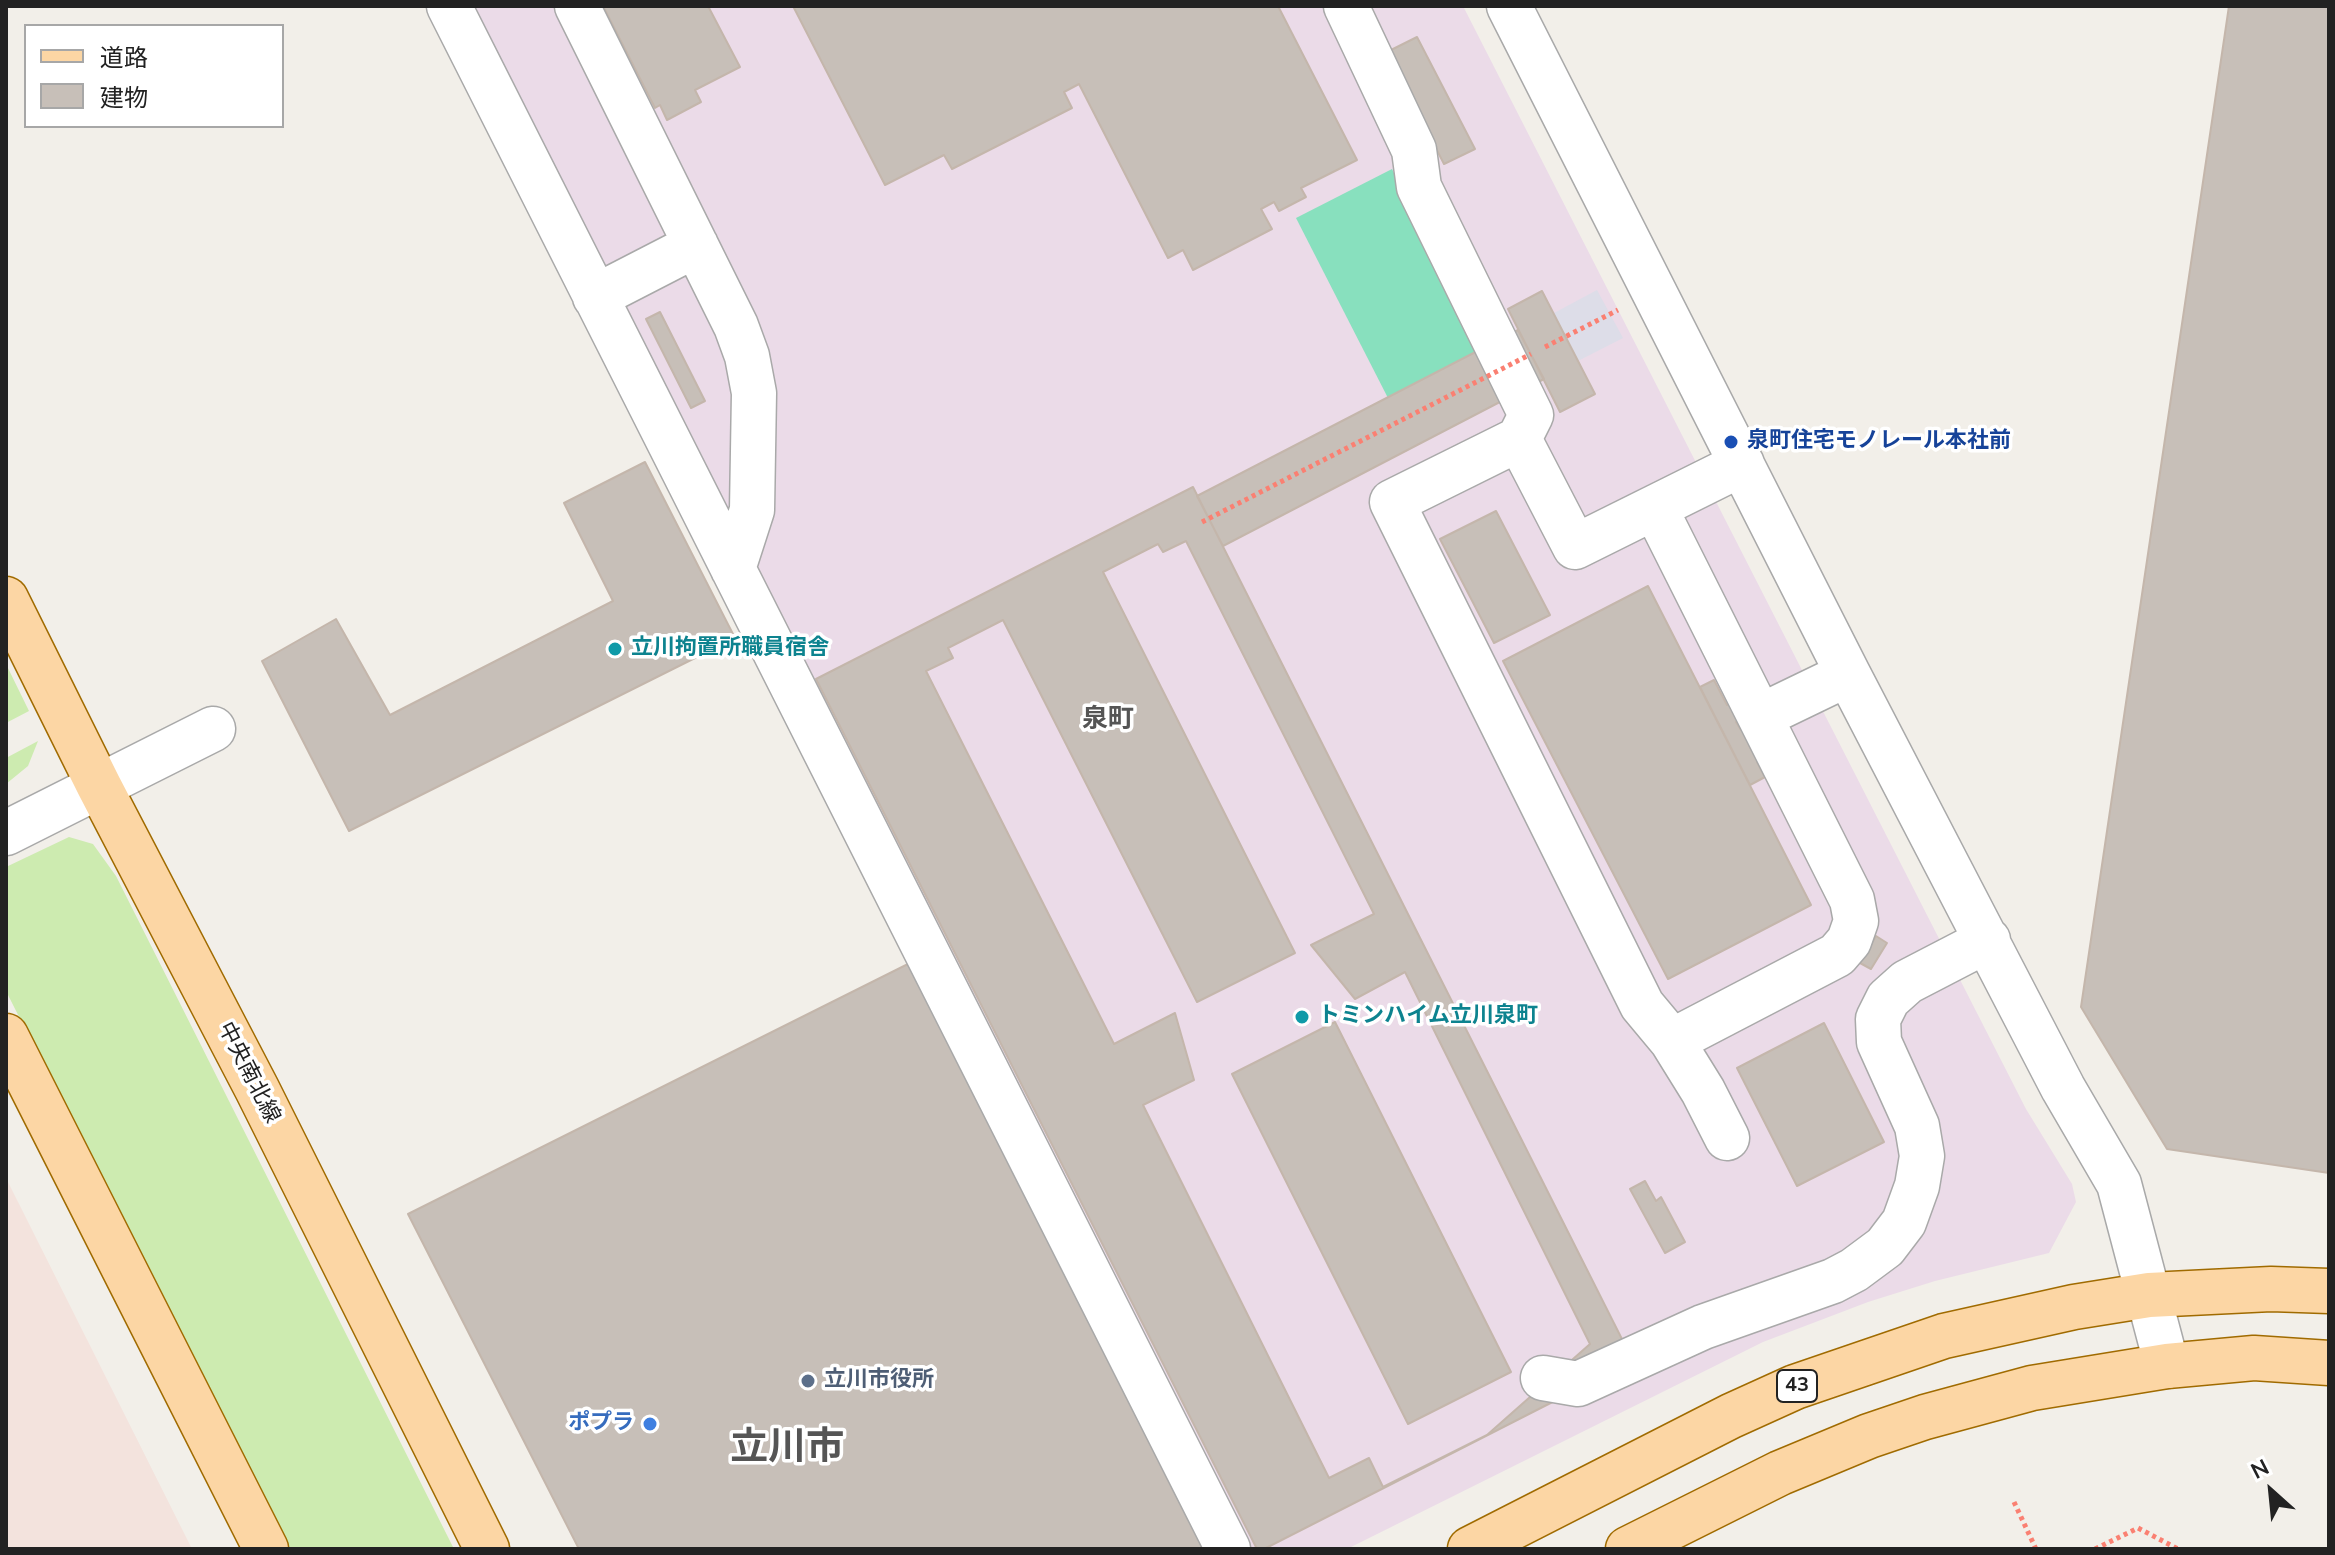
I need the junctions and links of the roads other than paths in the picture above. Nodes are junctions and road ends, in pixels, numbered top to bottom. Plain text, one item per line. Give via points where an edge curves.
1 (449, 6) edge
2 (577, 6) edge
3 (1346, 6) edge
4 (1509, 6) edge
5 (696, 245) junction
6 (595, 297) junction
7 (1519, 439) junction
8 (1742, 464) junction
9 (1655, 508) junction
10 (733, 569) junction
11 (6, 599) edge
12 (1848, 674) junction
13 (1761, 716) junction
14 (213, 729) dead end
15 (99, 786) junction
16 (6, 833) edge
17 (1988, 940) junction
18 (6, 1036) edge
19 (1672, 1041) junction
20 (1727, 1138) dead end
21 (2329, 1291) edge
22 (2149, 1295) junction
23 (2329, 1363) edge
24 (2167, 1366) junction
25 (1543, 1378) dead end
26 (266, 1549) edge
27 (487, 1549) edge
28 (1228, 1549) edge
29 (1470, 1549) edge
30 (1628, 1549) edge

1 - 6 street
2 - 5 street
3 - 7 street via 1414,150 1419,187 1531,415
4 - 8 street
5 - 6 street
5 - 10 street via 736,326 754,393 752,510
6 - 10 street
7 - 9 street via 1575,547
7 - 19 street via 1392,502 1642,1005
8 - 9 street
8 - 12 street
9 - 13 street
10 - 28 street
11 - 15 main road, 中央南北線
12 - 13 street
12 - 17 street
13 - 19 street via 1852,900 1856,921 1837,955
14 - 15 street
15 - 16 street
15 - 27 main road, 中央南北線
17 - 22 street via 2119,1184
17 - 25 street via 1907,982 1888,999 1878,1019 1879,1042 1917,1126 1922,1156 1904,1222 1885,1247 1833,1281 1703,1327 1578,1384
18 - 26 main road
19 - 20 street
21 - 22 main road, 43
22 - 24 street
22 - 29 main road, 43 via 1944,1336 1808,1382
23 - 24 main road via 2254,1358
24 - 30 main road via 2032,1388 1897,1426 1780,1473

